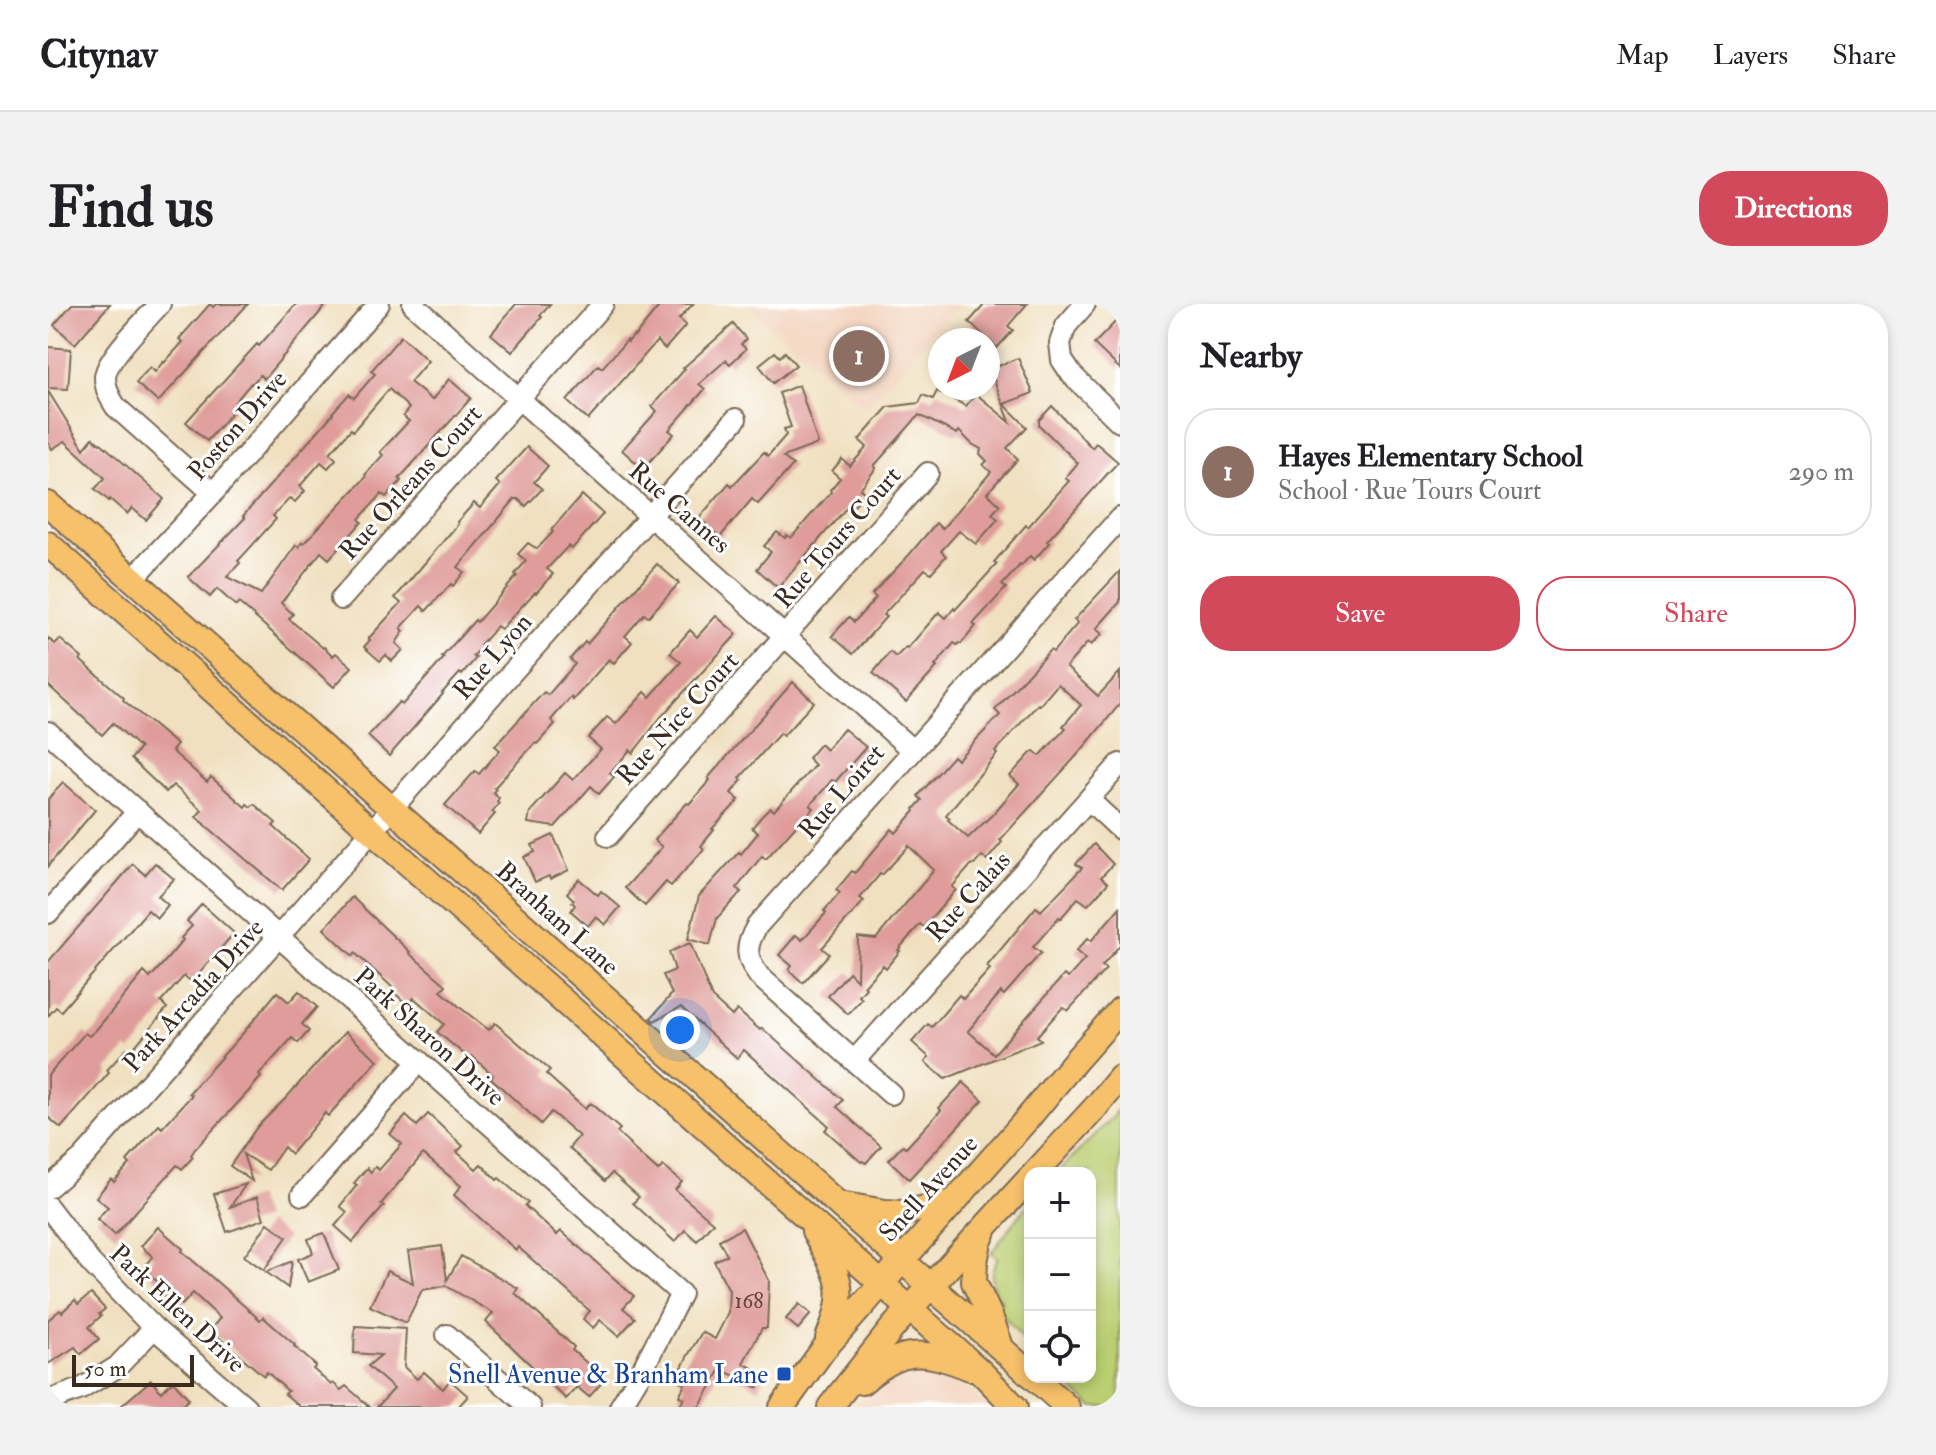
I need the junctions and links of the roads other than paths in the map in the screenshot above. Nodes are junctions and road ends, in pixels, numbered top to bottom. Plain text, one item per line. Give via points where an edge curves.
1 (160, 304) edge
2 (379, 304) edge
3 (413, 304) edge
4 (603, 304) edge
5 (1085, 304) edge
6 (519, 399) junction
7 (736, 419) dead end
8 (1120, 422) edge
9 (928, 473) dead end
10 (213, 493) junction
11 (48, 504) edge
12 (651, 516) junction
13 (1120, 518) edge
14 (48, 544) edge
15 (133, 579) junction
16 (341, 599) dead end
17 (786, 635) junction
18 (48, 732) edge
19 (912, 750) junction
20 (1120, 764) edge
21 (1089, 800) junction
22 (392, 809) junction
23 (138, 811) junction
24 (1120, 829) edge
25 (372, 832) junction
26 (608, 836) dead end
27 (48, 913) edge
28 (279, 936) junction
29 (1120, 1010) edge
30 (419, 1061) junction
31 (854, 1061) junction
32 (1120, 1078) edge
33 (891, 1094) dead end
34 (1041, 1167) edge
35 (1024, 1185) edge
36 (48, 1188) edge
37 (302, 1195) dead end
38 (953, 1202) junction
39 (839, 1204) junction
40 (48, 1207) edge
41 (808, 1218) junction
42 (987, 1225) junction
43 (901, 1260) junction
44 (881, 1283) junction
45 (931, 1286) junction
46 (910, 1308) junction
47 (154, 1328) junction
48 (447, 1335) dead end
49 (1002, 1349) junction
50 (823, 1350) junction
51 (1024, 1368) edge
52 (982, 1373) junction
53 (1041, 1383) edge
54 (48, 1401) edge
55 (246, 1407) edge
56 (530, 1407) edge
57 (620, 1407) edge
58 (782, 1407) edge
59 (832, 1407) edge
60 (1015, 1407) edge
61 (1067, 1407) edge

1 - 10 street via 113,357 105,374 107,394
2 - 10 street, Poston Drive
3 - 6 street, Rue Cannes
4 - 6 street, Rue Orleans Court
5 - 8 street via 1066,326 1062,360
6 - 12 street, Rue Cannes
6 - 16 street, Rue Orleans Court
7 - 12 street, Rue Lyon
9 - 17 street, Rue Tours Court
10 - 15 street, Poston Drive
11 - 15 main road, Branham Lane
12 - 17 street, Rue Cannes
12 - 22 street, Rue Lyon
13 - 19 street, Rue Loiret
14 - 25 main road
15 - 22 main road, Branham Lane
17 - 19 street, Rue Cannes
17 - 26 street, Rue Nice Court
18 - 23 street, Park Sharon Drive
19 - 31 street, Rue Loiret via 757,926 747,951 759,976
20 - 21 street, Rue Calais
21 - 24 street
21 - 31 street, Rue Calais
22 - 25 street, Rue Lyon
22 - 39 main road, Branham Lane
23 - 27 street
23 - 28 street, Park Sharon Drive
25 - 28 street, Park Arcadia Drive
25 - 41 main road
28 - 30 street, Park Sharon Drive
28 - 36 street, Park Arcadia Drive via 83,1158
29 - 38 main road, Snell Avenue
30 - 37 street
30 - 57 street, Park Sharon Drive via 681,1294
31 - 33 street, Rue Loiret
32 - 34 main road
35 - 42 main road
38 - 39 main road via 903,1213
38 - 43 main road, Snell Avenue
39 - 43 main road, Branham Lane
40 - 47 street, Park Ellen Drive via 91,1263
41 - 44 main road
41 - 50 main road via 837,1271 841,1295
42 - 45 main road
42 - 49 main road via 979,1242 974,1282
43 - 44 main road, Snell Avenue
43 - 45 main road, Branham Lane
44 - 46 main road
44 - 50 main road, Snell Avenue
45 - 46 main road
45 - 49 main road, Branham Lane
46 - 52 main road
46 - 59 main road
47 - 54 street via 117,1367
47 - 55 street, Park Ellen Drive
48 - 56 street
49 - 51 main road, Branham Lane
50 - 58 main road, Snell Avenue
52 - 59 main road via 912,1354 878,1367
52 - 60 main road
53 - 61 main road, Branham Lane

